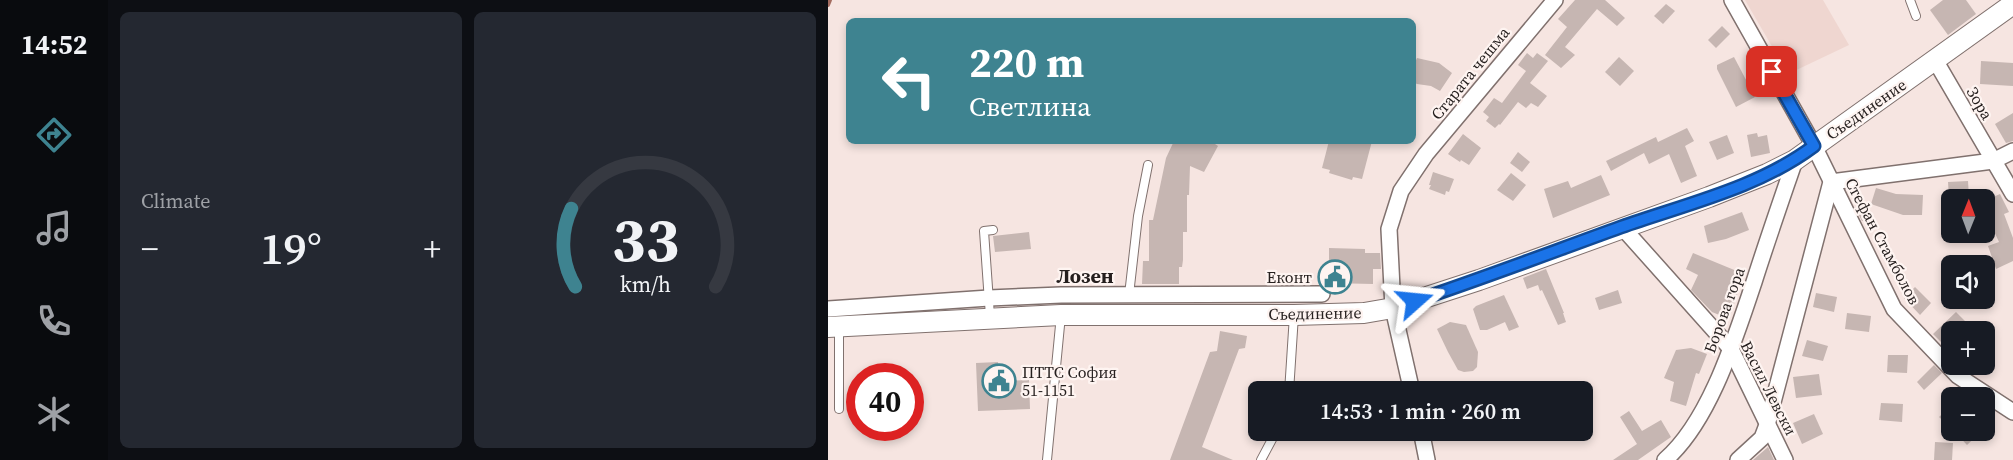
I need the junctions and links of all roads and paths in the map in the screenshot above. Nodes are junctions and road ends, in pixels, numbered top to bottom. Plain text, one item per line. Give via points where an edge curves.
1 (1555, 0) edge
2 (1732, 0) edge
3 (1910, 0) edge
4 (2013, 4) edge
5 (1916, 16) dead end
6 (1935, 60) junction
7 (1814, 146) junction
8 (2013, 151) edge
9 (1795, 160) junction
10 (1993, 161) junction
11 (1148, 165) dead end
12 (1832, 182) junction
13 (2013, 194) edge
14 (1622, 227) junction
15 (993, 230) dead end
16 (1322, 294) dead end
17 (1129, 296) junction
18 (989, 298) junction
19 (1393, 308) junction
20 (828, 309) edge
21 (1061, 315) junction
22 (1294, 315) junction
23 (990, 318) junction
24 (833, 327) edge
25 (1731, 349) junction
26 (1289, 381) edge
27 (1410, 381) edge
28 (839, 409) dead end
29 (2013, 412) edge
30 (1767, 425) junction
31 (1272, 441) edge
32 (1423, 441) edge
33 (1047, 460) edge
34 (1262, 460) edge
35 (1427, 460) edge
36 (1665, 460) edge
37 (1738, 460) edge
38 (1785, 460) edge

1 - 19 street, Старата чешма via 1426,154 1401,191 1389,229
2 - 7 street, Стефан Стамболов
3 - 5 lane
4 - 6 street, Съединение
6 - 7 street, Съединение
6 - 10 street, Зора
7 - 9 street, Съединение
7 - 12 street, Стефан Стамболов
8 - 10 street
9 - 14 street, Съединение via 1709,197
9 - 25 street, Борова гора
10 - 12 street
10 - 13 street, Зора
11 - 17 lane
12 - 29 street, Стефан Стамболов via 1894,309 1958,376
12 - 30 street
14 - 19 street, Съединение
14 - 25 street, Васил Левски
15 - 18 lane via 984,231
16 - 17 street
17 - 18 street
18 - 20 street
18 - 23 lane
19 - 22 street, Съединение
19 - 27 street, Старата чешма
21 - 22 street, Съединение
21 - 23 street, Съединение
21 - 33 lane
22 - 26 lane
23 - 24 street, Съединение
24 - 28 lane
25 - 30 street, Васил Левски
25 - 36 street, Борова гора via 1695,426
30 - 37 street via 1762,438
30 - 38 street, Васил Левски
31 - 34 lane
32 - 35 street

